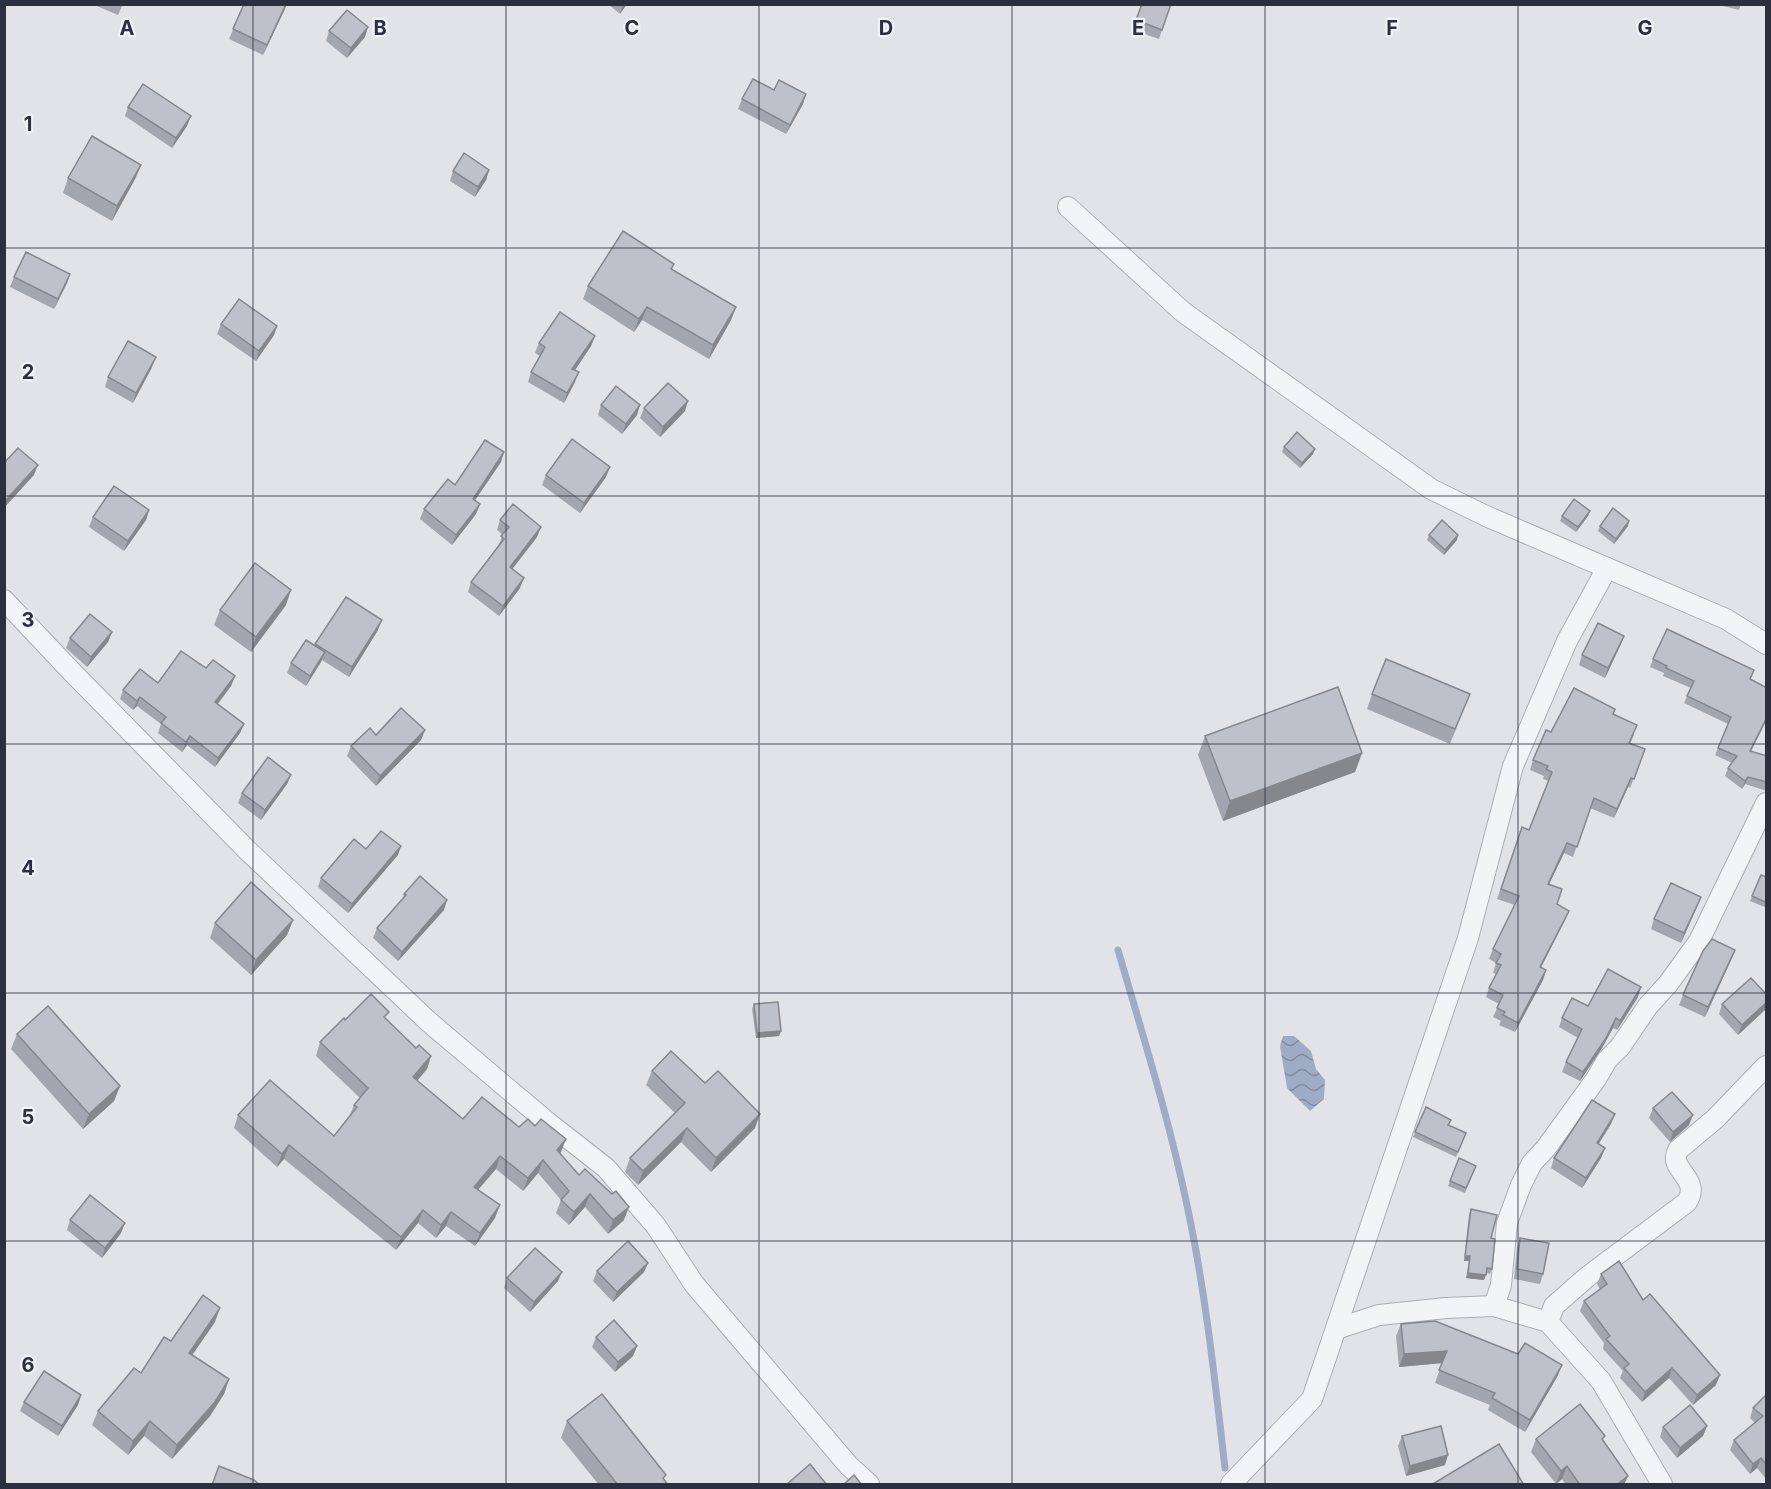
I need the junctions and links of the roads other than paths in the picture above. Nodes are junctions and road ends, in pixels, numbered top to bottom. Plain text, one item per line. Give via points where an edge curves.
1 (1068, 207) dead end
2 (1607, 568) junction
3 (4, 600) edge
4 (1767, 644) edge
5 (1767, 803) edge
6 (1767, 1066) edge
7 (1494, 1306) junction
8 (1548, 1322) junction
9 (1336, 1329) junction
10 (869, 1485) edge
11 (1231, 1485) edge
12 (1662, 1485) edge

1 - 2 street via 1183,312 1431,489
2 - 4 street via 1726,619
2 - 9 street via 1567,641 1512,766 1468,938
3 - 10 street via 246,850 411,1006 606,1168 656,1226 694,1284
5 - 7 street via 1699,941 1532,1163 1507,1223 1501,1285
6 - 8 street via 1675,1155 1692,1187 1688,1202 1587,1277 1554,1306
7 - 8 street
7 - 9 street via 1379,1315
8 - 12 street via 1601,1381
9 - 11 street via 1312,1399

